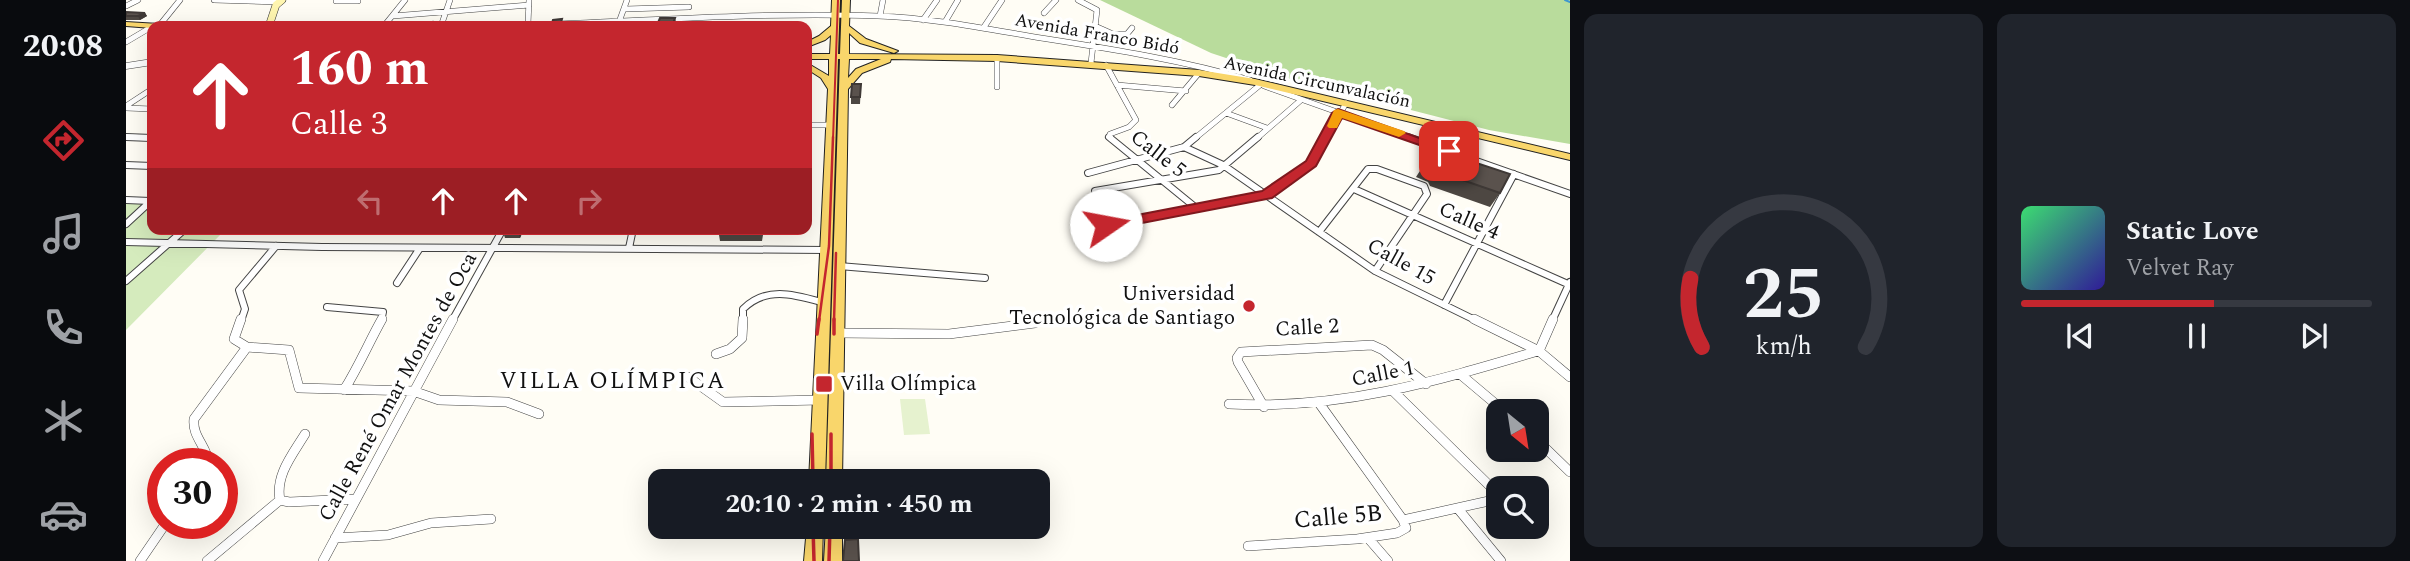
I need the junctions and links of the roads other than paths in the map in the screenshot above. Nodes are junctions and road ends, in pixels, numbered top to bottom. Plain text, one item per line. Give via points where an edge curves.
1 (138, 0) edge
2 (180, 0) edge
3 (214, 0) edge
4 (336, 0) edge
5 (358, 0) edge
6 (405, 0) edge
7 (450, 0) edge
8 (492, 0) edge
9 (627, 0) edge
10 (836, 0) edge
11 (846, 0) edge
12 (883, 0) edge
13 (937, 0) edge
14 (958, 0) edge
15 (1002, 0) edge
16 (1056, 0) edge
17 (1078, 0) edge
18 (281, 1) edge
19 (529, 3) edge
20 (126, 6) edge
21 (351, 7) dead end
22 (689, 7) dead end
23 (490, 8) junction
24 (626, 9) junction
25 (445, 12) junction
26 (1044, 13) dead end
27 (841, 15) junction
28 (393, 16) junction
29 (880, 16) junction
30 (923, 20) junction
31 (163, 21) edge
32 (271, 21) edge
33 (278, 21) edge
34 (388, 21) edge
35 (442, 21) edge
36 (528, 21) edge
37 (620, 21) edge
38 (639, 21) edge
39 (945, 22) junction
40 (126, 24) edge
41 (147, 26) edge
42 (1095, 26) junction
43 (840, 27) junction
44 (984, 27) junction
45 (1132, 28) dead end
46 (147, 30) edge
47 (126, 42) edge
48 (812, 43) edge
49 (1092, 46) junction
50 (812, 54) edge
51 (839, 54) junction
52 (916, 55) junction
53 (998, 58) junction
54 (1053, 61) junction
55 (147, 63) edge
56 (1091, 63) junction
57 (1106, 65) junction
58 (126, 66) edge
59 (812, 68) edge
60 (1199, 74) junction
61 (1257, 83) junction
62 (1117, 85) junction
63 (997, 87) dead end
64 (838, 90) junction
65 (1185, 91) junction
66 (147, 92) edge
67 (1301, 100) junction
68 (1172, 105) dead end
69 (126, 107) edge
70 (1349, 108) junction
71 (147, 109) edge
72 (1226, 113) junction
73 (1338, 113) junction
74 (812, 125) edge
75 (831, 125) junction
76 (1267, 128) junction
77 (126, 137) edge
78 (147, 138) edge
79 (1184, 147) junction
80 (1570, 157) edge
81 (1140, 161) junction
82 (126, 165) edge
83 (1223, 165) junction
84 (147, 166) edge
85 (1088, 173) dead end
86 (1514, 174) junction
87 (1165, 180) junction
88 (1354, 189) junction
89 (1095, 191) dead end
90 (1570, 194) edge
91 (1267, 195) junction
92 (126, 200) edge
93 (147, 200) edge
94 (147, 205) edge
95 (1195, 207) junction
96 (1412, 215) junction
97 (126, 224) edge
98 (1106, 225) dead end
99 (1319, 232) junction
100 (179, 235) edge
101 (500, 235) edge
102 (632, 235) edge
103 (126, 242) edge
104 (170, 244) junction
105 (1478, 244) junction
106 (276, 246) junction
107 (494, 246) junction
108 (420, 248) junction
109 (629, 248) junction
110 (827, 250) junction
111 (839, 266) junction
112 (1375, 271) junction
113 (985, 278) dead end
114 (126, 281) edge
115 (397, 283) dead end
116 (1570, 284) edge
117 (825, 303) junction
118 (1444, 305) junction
119 (327, 307) dead end
120 (1035, 323) dead end
121 (837, 333) junction
122 (247, 347) junction
123 (1539, 351) junction
124 (716, 354) dead end
125 (1460, 374) junction
126 (688, 377) dead end
127 (1570, 377) edge
128 (1426, 384) junction
129 (344, 390) junction
130 (413, 391) junction
131 (1394, 392) junction
132 (1490, 399) edge
133 (821, 400) junction
134 (1319, 403) junction
135 (1229, 404) dead end
136 (1264, 407) junction
137 (539, 414) dead end
138 (305, 434) dead end
139 (205, 448) edge
140 (1549, 452) edge
141 (818, 469) edge
142 (834, 469) edge
143 (1570, 472) edge
144 (1486, 482) edge
145 (354, 499) junction
146 (281, 500) junction
147 (1486, 502) edge
148 (1459, 509) junction
149 (492, 519) dead end
150 (1403, 520) junction
151 (335, 538) junction
152 (1368, 538) junction
153 (155, 539) edge
154 (814, 539) edge
155 (834, 539) edge
156 (1248, 546) dead end
157 (140, 561) edge
158 (207, 561) edge
159 (323, 561) edge
160 (813, 561) edge
161 (833, 561) edge
162 (1388, 561) edge
163 (1501, 561) edge

1 - 20 street
2 - 31 street
3 - 18 street
4 - 5 street
5 - 21 street
6 - 28 street
7 - 25 street
8 - 23 street
9 - 24 street
10 - 27 main road
11 - 27 main road
12 - 29 street
13 - 30 street
14 - 39 street
15 - 44 street
16 - 26 street
17 - 42 street via 1097,9
18 - 32 main road
18 - 33 main road
19 - 23 street
19 - 36 street
22 - 24 street
23 - 25 street
24 - 37 street
25 - 28 street
25 - 35 street
27 - 29 street, Avenida Franco Bidó
27 - 38 street, Avenida Franco Bidó
27 - 43 main road
28 - 34 street
29 - 30 street, Avenida Franco Bidó
30 - 39 street, Avenida Franco Bidó
39 - 44 street, Avenida Franco Bidó
40 - 41 main road
42 - 45 street via 1115,34 1127,34
42 - 49 street
43 - 48 main road
43 - 51 main road
43 - 52 main road via 872,45
44 - 49 street, Avenida Franco Bidó
46 - 47 street
49 - 56 street
49 - 61 street, Avenida Franco Bidó
50 - 51 main road, Avenida Circunvalación
51 - 52 main road, Avenida Circunvalación
51 - 64 main road
52 - 53 main road, Avenida Circunvalación
52 - 54 main road, Avenida Circunvalación
52 - 64 main road via 869,65
53 - 54 main road, Avenida Circunvalación
53 - 63 street
54 - 56 main road, Avenida Circunvalación
55 - 58 street
56 - 57 main road, Avenida Circunvalación
57 - 60 main road, Avenida Circunvalación
57 - 62 street, Calle 5
59 - 64 main road
60 - 61 main road, Avenida Circunvalación
60 - 65 street
61 - 67 street, Avenida Franco Bidó
61 - 70 main road, Avenida Circunvalación
61 - 72 street
62 - 65 street
62 - 81 street, Calle 5 via 1135,123 1109,137
64 - 75 main road
64 - 111 main road
65 - 68 street
66 - 69 street
67 - 73 street, Avenida Franco Bidó
67 - 76 street
69 - 71 street
70 - 73 street, Avenida Franco Bidó
70 - 73 street
70 - 80 main road, Avenida Circunvalación
70 - 86 street, Avenida Franco Bidó
72 - 76 street
72 - 79 street
73 - 91 street via 1311,164
74 - 75 street
75 - 110 main road
76 - 83 street
77 - 78 street
79 - 81 street
79 - 83 street
81 - 85 street
81 - 87 street, Calle 5
82 - 84 street
83 - 87 street via 1212,173
83 - 91 street, Calle 15
86 - 90 street, Avenida Franco Bidó
86 - 105 street
87 - 89 street
87 - 95 street, Calle 5
88 - 96 street, Calle 4
88 - 96 street via 1368,169 1401,177 1427,189
88 - 99 street
91 - 95 street
91 - 99 street, Calle 15
92 - 93 street
94 - 97 street
95 - 98 street
96 - 105 street, Calle 4
96 - 112 street
99 - 112 street, Calle 15
100 - 104 street
101 - 107 street, Calle René Omar Montes de Oca
102 - 109 street
103 - 104 street
104 - 106 street
104 - 114 street
105 - 116 street, Calle 4
105 - 118 street
106 - 108 street
106 - 122 street via 239,290 245,309 234,339
107 - 108 street
107 - 109 street
107 - 130 street, Calle René Omar Montes de Oca
108 - 115 street
109 - 110 street
110 - 117 main road
111 - 113 street
111 - 121 main road
112 - 118 street, Calle 15
116 - 123 street
117 - 124 street via 783,292 754,300 743,309 742,338
117 - 133 main road
118 - 123 street, Calle 15
119 - 129 street via 371,309 384,315
120 - 121 street via 949,334
121 - 142 main road
122 - 129 street via 289,350 297,385 303,390
122 - 139 street via 194,419 193,430
123 - 125 street, Calle 1
123 - 127 street, Calle 15
125 - 128 street, Calle 1
125 - 132 street
126 - 133 street via 723,402
128 - 131 street, Calle 1
128 - 136 street, Calle 2 via 1372,345 1241,352 1238,362
129 - 130 street
130 - 137 street via 439,400 507,402
130 - 145 street, Calle René Omar Montes de Oca
131 - 134 street, Calle 1
131 - 144 street
133 - 141 main road
134 - 136 street, Calle 1
134 - 150 street
135 - 136 street, Calle 1
138 - 146 street via 281,478 277,491
140 - 143 street
145 - 146 street
145 - 151 street, Calle René Omar Montes de Oca
146 - 158 street
147 - 148 street, Calle 5B
148 - 150 street, Calle 5B
148 - 163 street
149 - 151 street
150 - 152 street, Calle 5B via 1404,531
151 - 159 street, Calle René Omar Montes de Oca
152 - 156 street, Calle 5B
152 - 162 street
153 - 157 street
154 - 160 main road
155 - 161 main road

